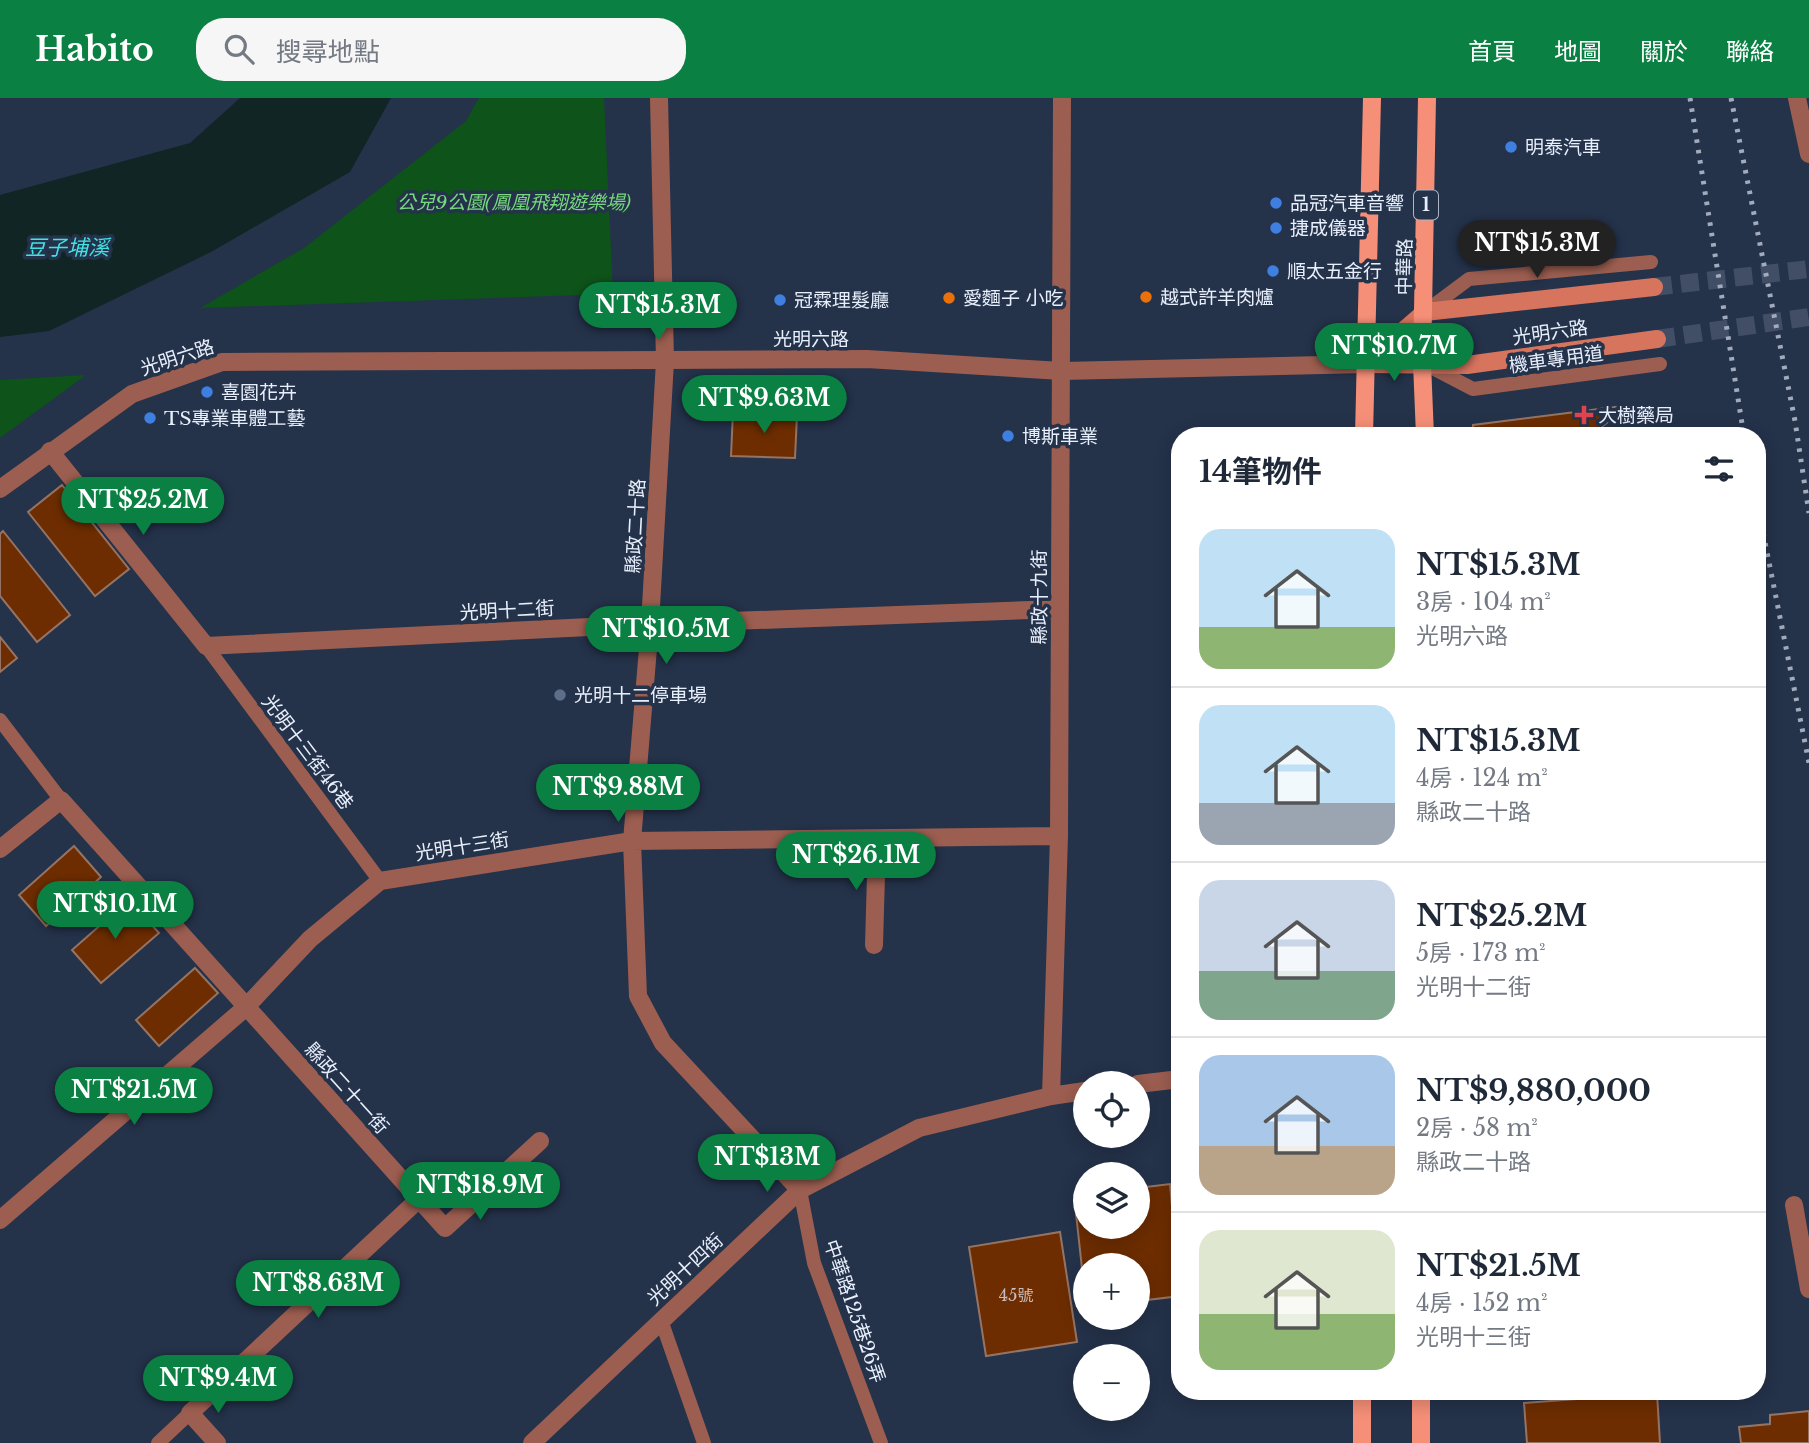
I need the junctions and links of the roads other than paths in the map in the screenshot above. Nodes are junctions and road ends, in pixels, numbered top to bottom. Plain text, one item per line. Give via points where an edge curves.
1 (659, 98) edge
2 (1062, 98) edge
3 (1372, 98) edge
4 (1427, 98) edge
5 (1797, 98) edge
6 (1809, 154) edge
7 (1651, 262) dead end
8 (1654, 287) tunnel mouth
9 (1425, 312) junction
10 (1657, 339) tunnel mouth
11 (665, 361) junction
12 (1422, 363) junction
13 (1365, 364) junction
14 (1660, 364) dead end
15 (1062, 371) junction
16 (1364, 427) edge
17 (1425, 427) edge
18 (50, 452) junction
19 (0, 489) edge
20 (1059, 609) junction
21 (650, 624) junction
22 (206, 646) junction
23 (0, 720) edge
24 (61, 800) junction
25 (1059, 836) junction
26 (877, 840) junction
27 (632, 841) junction
28 (0, 849) edge
29 (380, 881) junction
30 (874, 945) dead end
31 (246, 1008) junction
32 (1171, 1080) edge
33 (1150, 1083) edge
34 (1073, 1093) edge
35 (1051, 1096) junction
36 (540, 1141) dead end
37 (800, 1190) junction
38 (419, 1199) junction
39 (1794, 1205) dead end
40 (0, 1220) edge
41 (1809, 1289) edge
42 (661, 1320) junction
43 (1362, 1400) edge
44 (1421, 1400) edge
45 (190, 1413) junction
46 (158, 1443) edge
47 (217, 1443) edge
48 (532, 1443) edge
49 (704, 1443) edge
50 (881, 1443) edge
51 (1362, 1443) edge
52 (1421, 1443) edge

1 - 11 street, 縣政二十路
2 - 15 street, 縣政十九街
3 - 13 main road, 中華路
4 - 9 main road, 中華路 / 1
5 - 6 street
7 - 9 lane via 1469,279
8 - 9 main road, 光明六路
9 - 12 main road, 中華路 / 1
9 - 13 main road
10 - 12 main road, 光明六路 via 1467,365
11 - 15 street, 光明六路 via 867,359
11 - 18 street, 光明六路 via 222,362 132,394
11 - 21 street, 縣政二十路
12 - 13 main road, 光明六路
12 - 14 lane, 機車專用道 via 1473,389
12 - 17 main road, 中華路 / 1
13 - 15 street, 光明六路
13 - 16 main road, 中華路
15 - 20 street, 縣政十九街
18 - 19 street, 光明六路
18 - 22 street
20 - 21 street, 光明十二街
20 - 25 street, 縣政十九街
21 - 22 street, 光明十二街
21 - 27 street, 縣政二十路
22 - 29 lane, 光明十三街46巷
23 - 24 lane
24 - 28 street
24 - 31 street, 縣政二十一街
25 - 26 street, 光明十三街
25 - 35 street, 縣政十九街
26 - 27 street, 光明十三街
26 - 30 street
27 - 29 street, 光明十三街
27 - 37 street, 縣政二十路 via 638,996 663,1043
29 - 31 street via 310,939
31 - 38 street, 縣政二十一街
31 - 40 street
32 - 33 street
34 - 35 street, 光明十四街
35 - 37 street, 光明十四街 via 919,1128
36 - 38 street, 縣政二十一街 via 445,1228
37 - 42 street, 光明十四街
37 - 50 lane, 中華路125巷26弄 via 814,1263
38 - 45 street
39 - 41 street
42 - 48 street, 光明十四街
42 - 49 lane
43 - 51 main road
44 - 52 main road
45 - 46 lane
45 - 47 street

